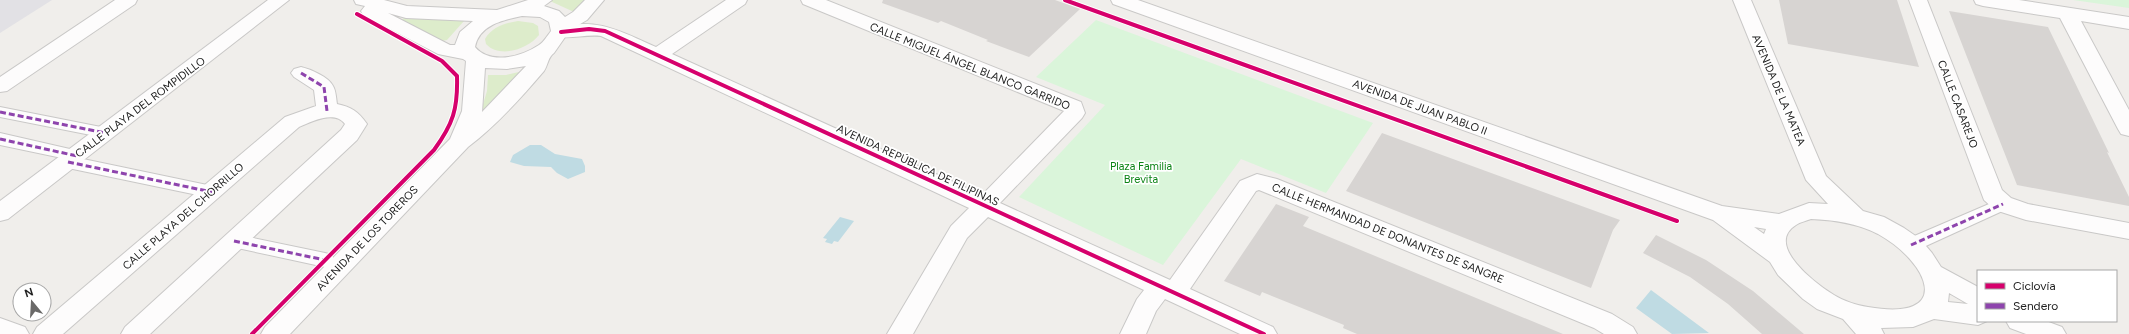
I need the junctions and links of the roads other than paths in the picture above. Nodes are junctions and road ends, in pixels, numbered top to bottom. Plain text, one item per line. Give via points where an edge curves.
1 (128, 0) edge
2 (280, 0) edge
3 (355, 0) edge
4 (363, 0) edge
5 (543, 0) edge
6 (595, 0) edge
7 (738, 0) edge
8 (810, 0) edge
9 (1120, 0) edge
10 (1742, 0) edge
11 (1918, 0) edge
12 (1983, 0) edge
13 (521, 10) junction
14 (2066, 13) junction
15 (496, 16) junction
16 (2129, 22) edge
17 (561, 30) junction
18 (540, 53) junction
19 (657, 55) junction
20 (471, 57) junction
21 (301, 73) dead end
22 (0, 86) edge
23 (327, 111) junction
24 (0, 112) edge
25 (2129, 130) edge
26 (106, 133) junction
27 (0, 139) edge
28 (460, 142) junction
29 (73, 159) junction
30 (1817, 180) junction
31 (212, 192) junction
32 (2003, 204) junction
33 (986, 205) junction
34 (1809, 211) junction
35 (0, 213) edge
36 (1720, 214) junction
37 (1855, 216) junction
38 (1781, 223) junction
39 (2129, 231) edge
40 (234, 241) junction
41 (1911, 245) junction
42 (1776, 254) junction
43 (325, 260) dead end
44 (1935, 274) junction
45 (1167, 290) junction
46 (1977, 297) edge
47 (1929, 309) junction
48 (1852, 313) junction
49 (1977, 315) edge
50 (2022, 322) edge
51 (1899, 327) edge
52 (0, 328) edge
53 (16, 334) edge
54 (46, 334) edge
55 (134, 334) edge
56 (274, 334) edge
57 (900, 334) edge
58 (1133, 334) edge
59 (1264, 334) edge
60 (1624, 334) edge
61 (1870, 334) edge
62 (2054, 334) edge

1 - 22 street
2 - 26 street, CALLE PLAYA DEL ROMPIDILLO
3 - 20 street via 366,9 445,50
4 - 15 street via 406,12
5 - 13 street
6 - 17 street via 580,16
7 - 19 street
8 - 33 street, CALLE MIGUEL ÁNGEL BLANCO GARRIDO via 1074,107 1075,113
9 - 36 street, AVENIDA DE JUAN PABLO II
10 - 30 street, AVENIDA DE LA MATEA
11 - 32 street, CALLE CASAREJO via 1992,194
12 - 14 street
13 - 15 street
13 - 17 street via 534,10 554,16
14 - 16 street
14 - 25 street
15 - 20 street, AVENIDA DE LOS TOREROS via 473,30 467,38 464,46
17 - 18 street via 554,43
17 - 19 street, AVENIDA REPÚBLICA DE FILIPINAS via 605,31
18 - 20 street via 514,62 493,64
18 - 28 street, AVENIDA DE LOS TOREROS via 537,66 480,127
19 - 33 street, AVENIDA REPÚBLICA DE FILIPINAS
20 - 28 street, AVENIDA DE LOS TOREROS via 472,111
21 - 23 street via 324,87
23 - 31 street, CALLE PLAYA DEL CHORRILLO via 292,122
23 - 40 street, CALLE PLAYA DEL CHORRILLO via 343,112 352,117 356,124 349,134
24 - 26 street
26 - 29 street, CALLE PLAYA DEL ROMPIDILLO
27 - 29 street
28 - 56 street, AVENIDA DE LOS TOREROS
29 - 31 street
29 - 35 street, CALLE PLAYA DEL ROMPIDILLO
30 - 34 street
30 - 37 street, AVENIDA DE LA MATEA
31 - 54 street, CALLE PLAYA DEL CHORRILLO
32 - 39 street via 2026,212
32 - 41 street
33 - 45 street, AVENIDA REPÚBLICA DE FILIPINAS
33 - 57 street via 959,232
34 - 37 street via 1831,211
34 - 38 street via 1796,214
36 - 38 street, AVENIDA DE JUAN PABLO II
36 - 42 street, AVENIDA DE JUAN PABLO II
37 - 41 street via 1879,225
38 - 42 street via 1775,232
40 - 43 street
40 - 55 street, CALLE PLAYA DEL CHORRILLO
41 - 44 street via 1926,259
42 - 48 street via 1787,271 1804,288 1826,302
44 - 46 street
44 - 47 street via 1939,287 1937,299
45 - 58 street, CALLE HERMANDAD DE DONANTES DE SANGRE via 1146,306
45 - 59 street, AVENIDA REPÚBLICA DE FILIPINAS
45 - 60 street, CALLE HERMANDAD DE DONANTES DE SANGRE via 1248,186 1257,182 1269,184 1603,321
47 - 49 street
47 - 51 street
48 - 51 street via 1877,318
48 - 61 street
50 - 62 street
52 - 53 street

